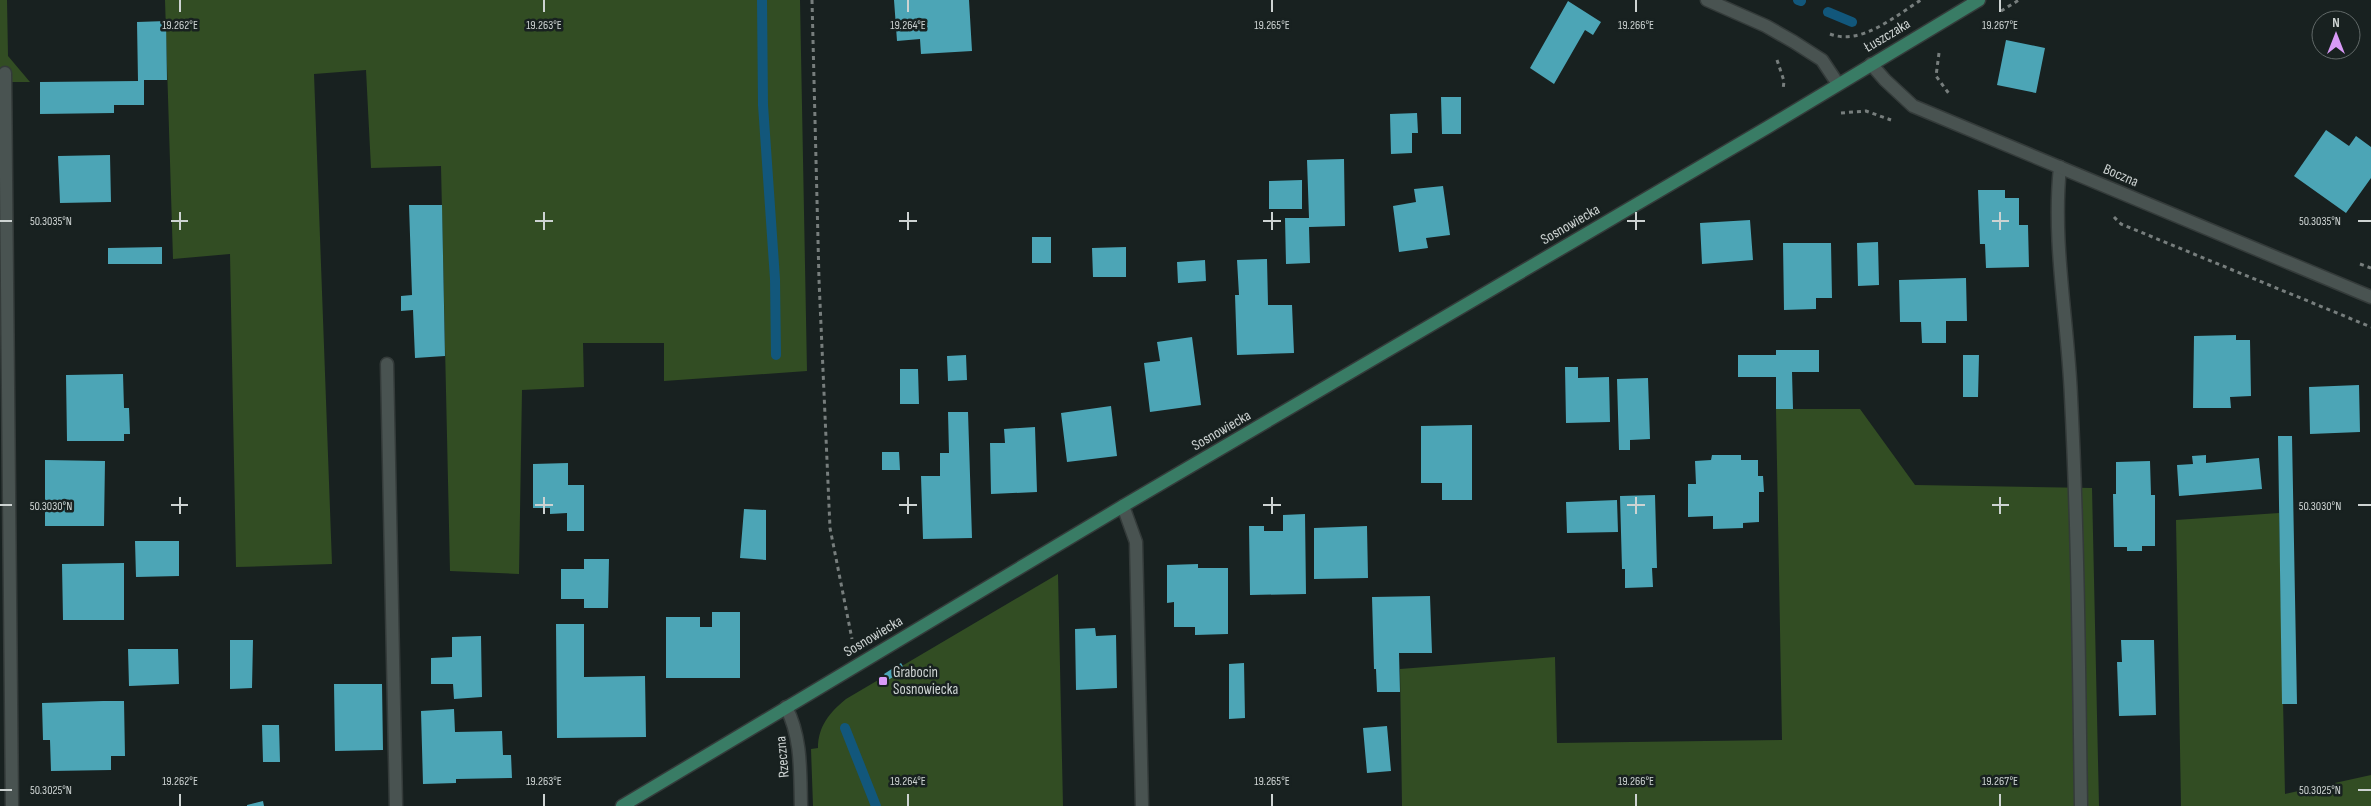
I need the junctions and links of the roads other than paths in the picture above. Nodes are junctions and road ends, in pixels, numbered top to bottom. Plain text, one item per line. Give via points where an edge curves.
1 (1707, 0) edge
2 (1979, 0) edge
3 (1871, 64) junction
4 (5, 73) dead end
5 (1838, 84) junction
6 (2060, 167) junction
7 (2371, 297) edge
8 (386, 364) dead end
9 (1124, 506) junction
10 (786, 707) junction
11 (12, 806) edge
12 (396, 806) edge
13 (622, 806) edge
14 (801, 806) edge
15 (1142, 806) edge
16 (2081, 806) edge

1 - 5 street via 1766,26 1822,60
2 - 3 street, Łuszczaka
3 - 5 street, Łuszczaka
3 - 6 street, Boczna via 1912,106
4 - 11 street
5 - 9 street, Sosnowiecka
6 - 7 street, Boczna
6 - 16 street via 2057,192 2059,238 2070,356 2078,578
8 - 12 street
9 - 10 street, Sosnowiecka
9 - 15 street via 1136,542
10 - 13 street, Sosnowiecka
10 - 14 street, Rzeczna via 797,736

